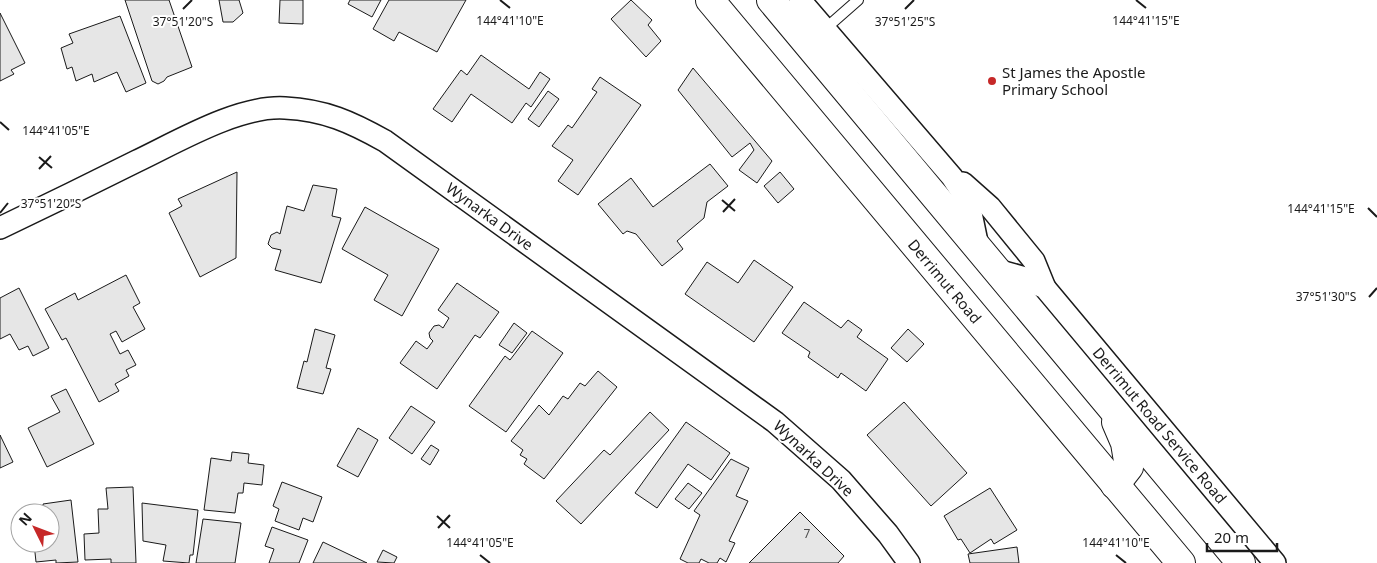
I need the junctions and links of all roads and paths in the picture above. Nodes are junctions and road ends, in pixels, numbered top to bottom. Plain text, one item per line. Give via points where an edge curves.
1 (710, 0) edge
2 (771, 0) edge
3 (800, 0) edge
4 (858, 0) edge
5 (825, 29) junction
6 (952, 177) junction
7 (0, 228) edge
8 (978, 247) junction
9 (997, 270) junction
10 (1045, 288) junction
11 (1107, 402) junction
12 (1115, 485) junction
13 (909, 563) edge
14 (1181, 563) edge
15 (1241, 563) edge
16 (1276, 563) edge

1 - 12 highway, Derrimut Road
2 - 8 highway
3 - 5 street, Derrimut Road Service Road
4 - 5 lane
5 - 6 street, Derrimut Road Service Road
6 - 8 street, Derrimut Road Service Road via 969,203
6 - 10 street, Derrimut Road Service Road via 990,207 1034,261
7 - 13 street, Wynarka Drive via 208,127 246,112 283,108 319,112 354,124 385,141 775,422 841,480
8 - 9 highway
9 - 10 street, Derrimut Road Service Road
9 - 11 highway
10 - 16 street, Derrimut Road Service Road
11 - 12 highway via 1125,443 1129,468
11 - 15 highway
12 - 14 highway, Derrimut Road

